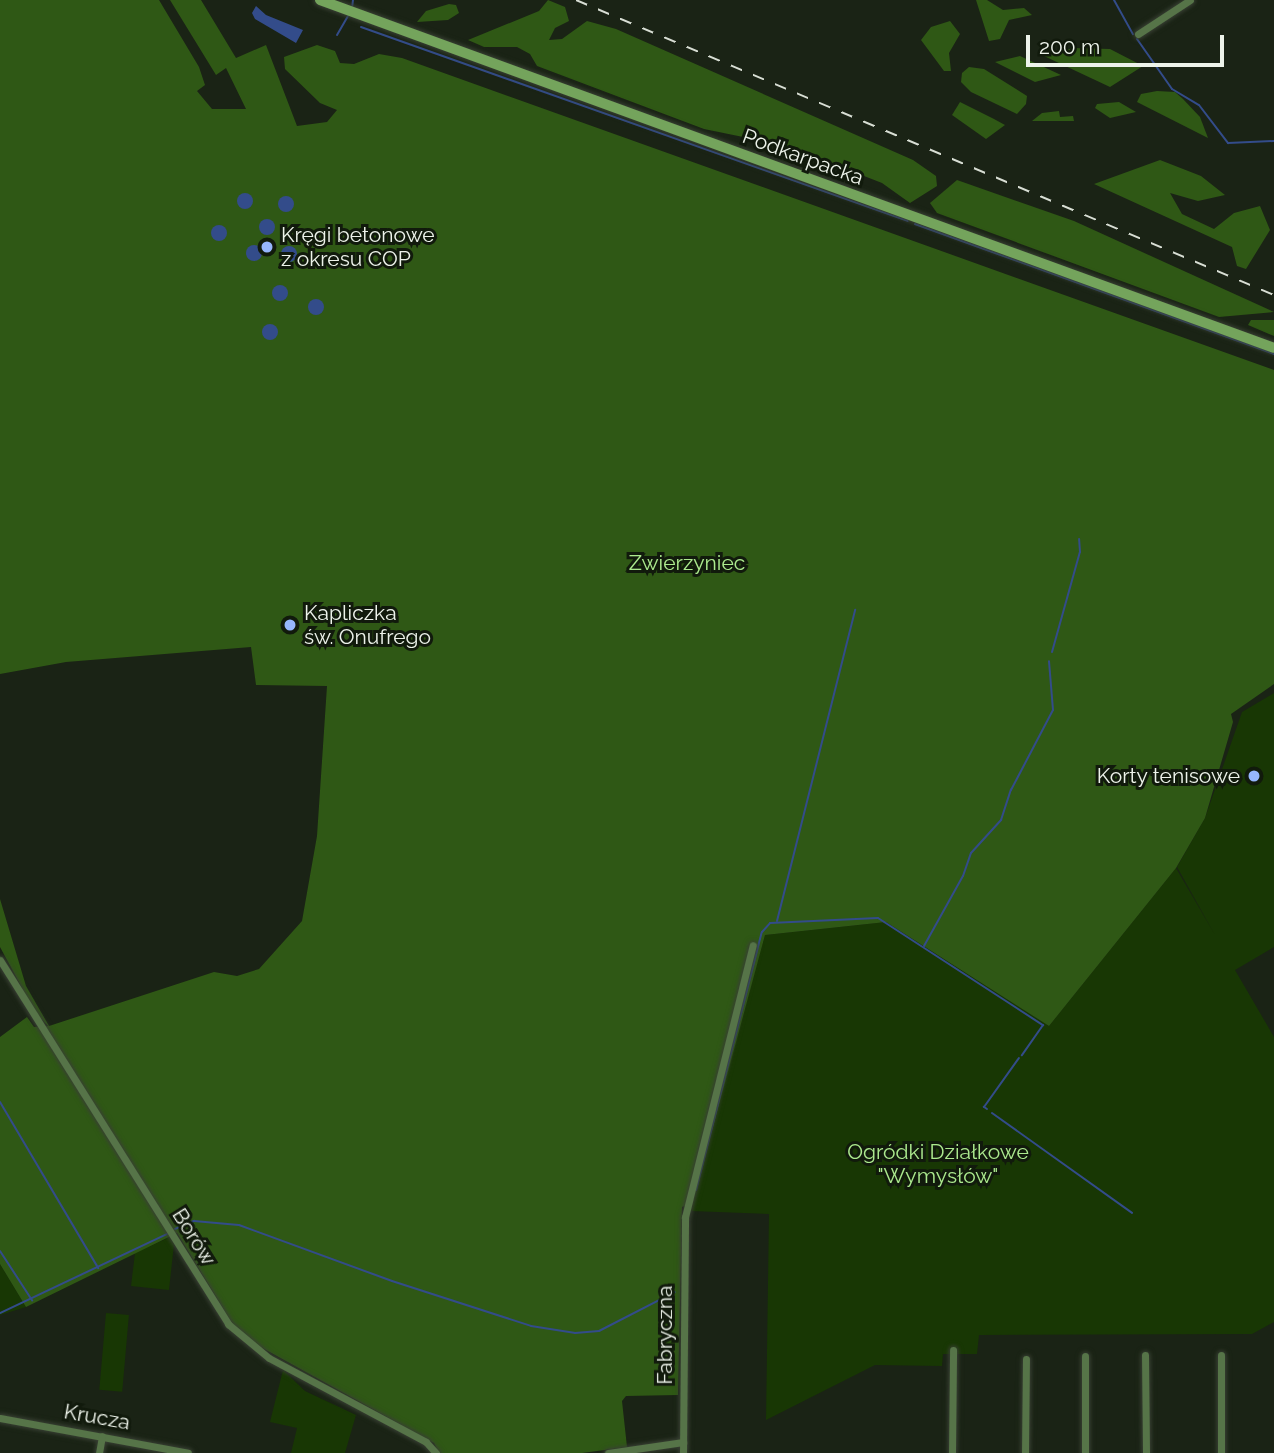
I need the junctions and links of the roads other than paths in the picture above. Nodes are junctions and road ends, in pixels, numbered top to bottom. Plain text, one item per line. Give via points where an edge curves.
1 (320, 0) edge
2 (1190, 0) edge
3 (1138, 34) dead end
4 (1274, 348) edge
5 (753, 945) dead end
6 (0, 960) edge
7 (953, 1350) dead end
8 (1145, 1355) dead end
9 (1221, 1355) dead end
10 (1085, 1356) dead end
11 (1026, 1359) dead end
12 (0, 1418) edge
13 (102, 1436) junction
14 (683, 1442) junction
15 (99, 1453) edge
16 (188, 1453) edge
17 (436, 1453) edge
18 (608, 1453) edge
19 (683, 1453) edge
20 (952, 1453) edge
21 (1025, 1453) edge
22 (1085, 1453) edge
23 (1146, 1453) edge
24 (1221, 1453) edge

1 - 4 main road, Podkarpacka
2 - 3 street
5 - 14 street, Fabryczna via 685,1217
6 - 17 street, Borów via 235,1332 269,1358 366,1407 426,1442
7 - 20 street
8 - 23 street
9 - 24 street
10 - 22 street
11 - 21 street
12 - 13 street, Krucza
13 - 15 street
13 - 16 street, Krucza
14 - 18 street
14 - 19 street, Fabryczna

